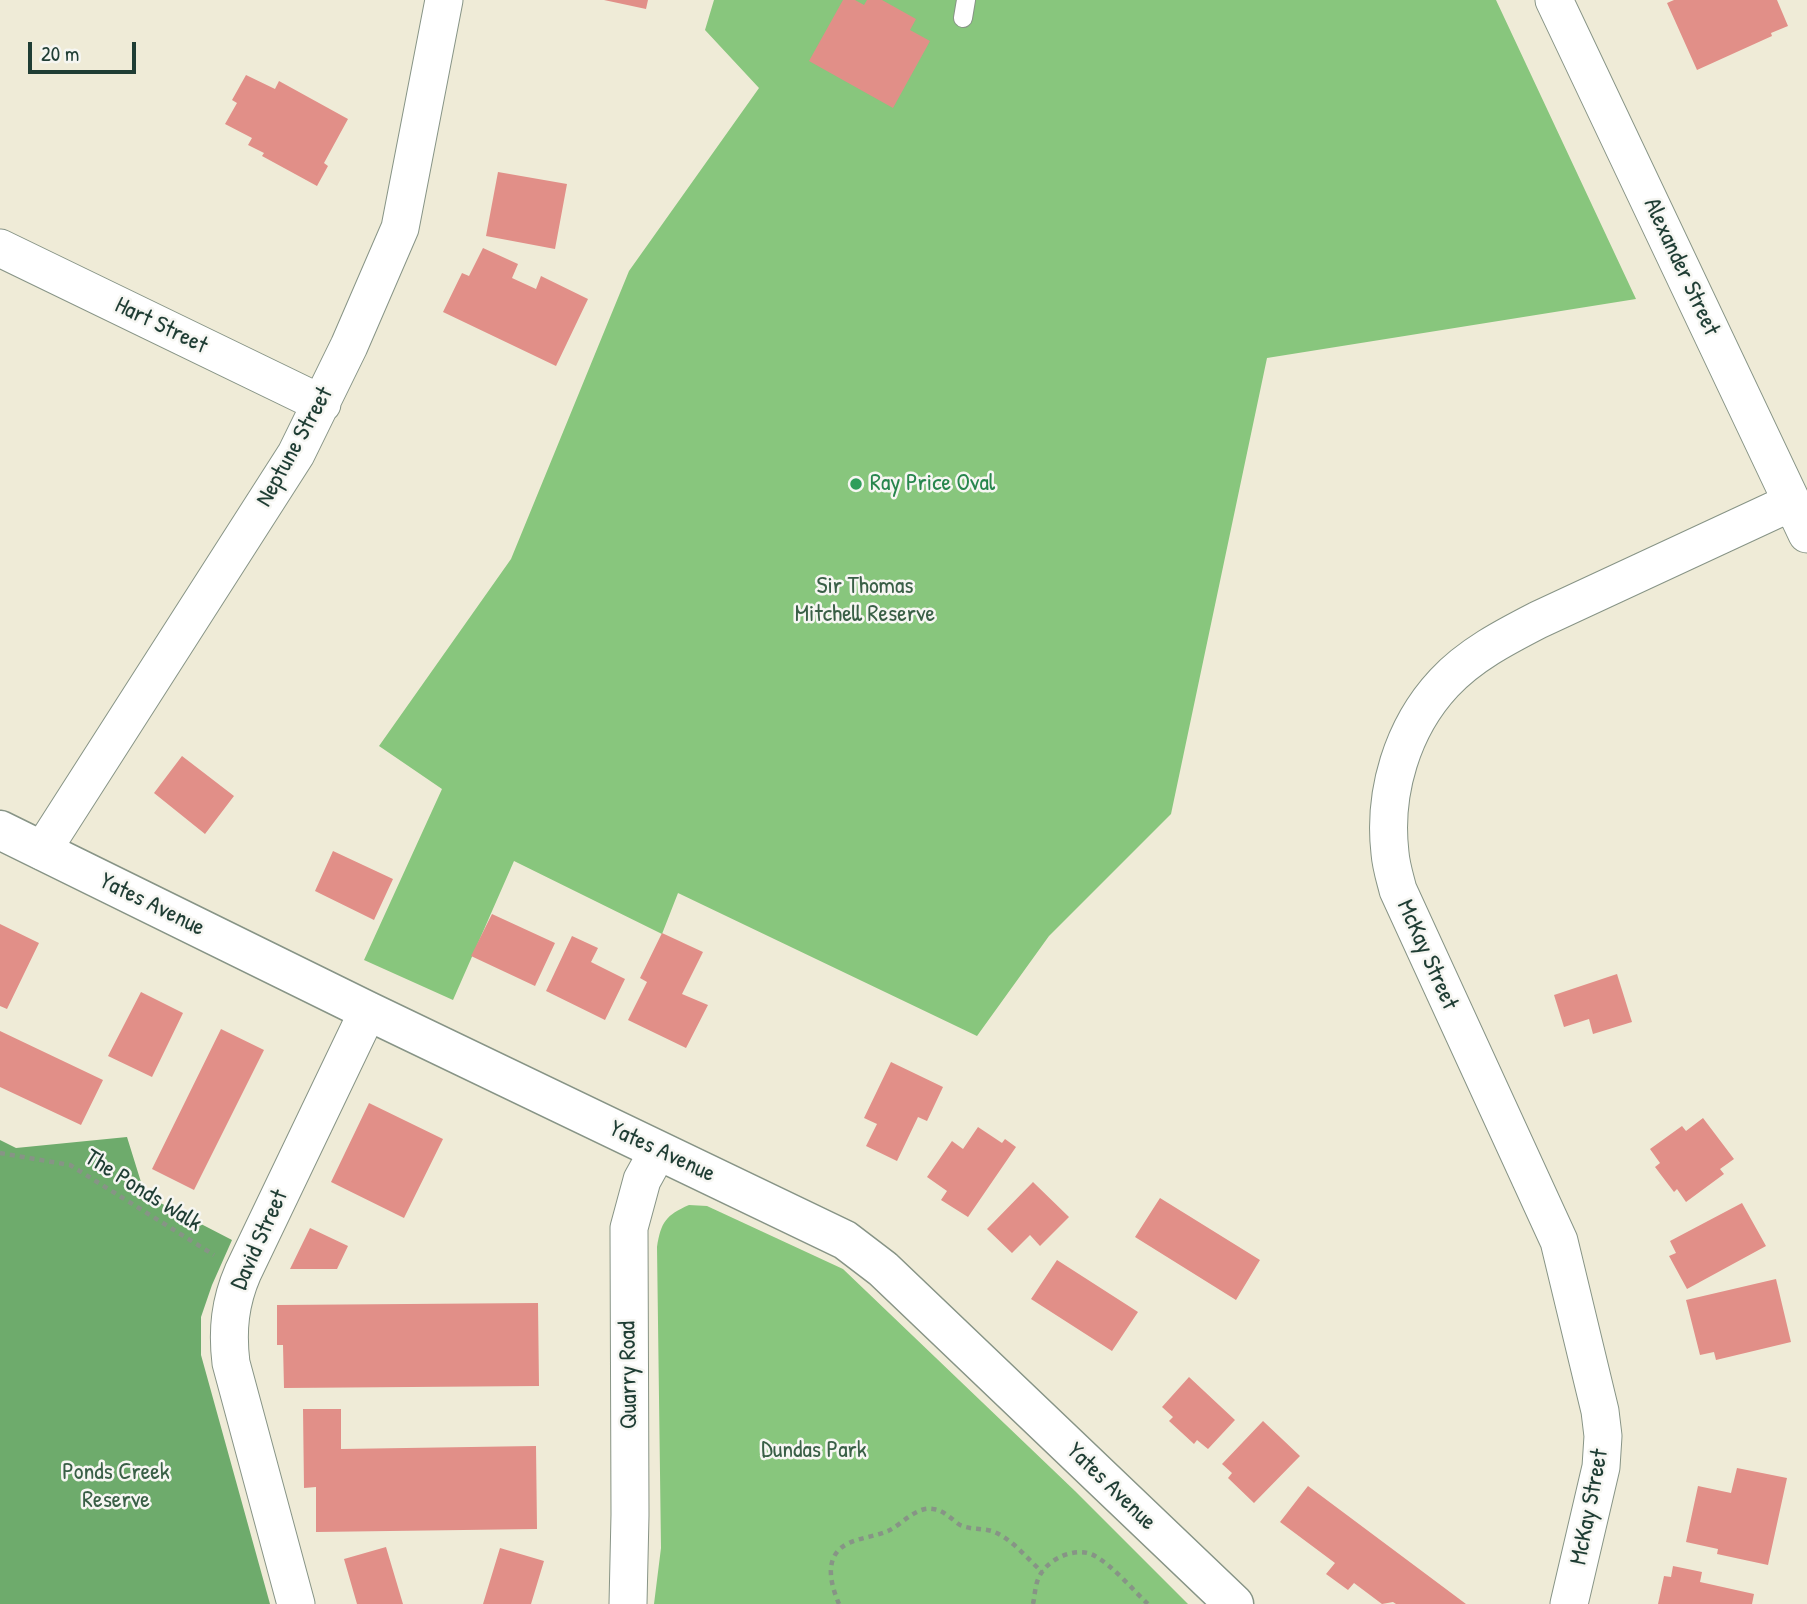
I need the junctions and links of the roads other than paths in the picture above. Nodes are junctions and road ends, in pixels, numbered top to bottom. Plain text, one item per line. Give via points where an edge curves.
1 (444, 0) edge
2 (1555, 0) edge
3 (0, 248) edge
4 (322, 404) junction
5 (1800, 518) edge
6 (0, 830) edge
7 (42, 851) junction
8 (369, 1012) junction
9 (658, 1151) junction
10 (296, 1604) edge
11 (628, 1604) edge
12 (1234, 1604) edge
13 (1569, 1604) edge

1 - 4 street, Neptune Street via 400,228
2 - 5 street, Alexander Street
3 - 4 street, Hart Street
4 - 7 street, Neptune Street via 296,454
5 - 13 street, McKay Street via 1538,620 1500,640 1444,683 1403,749 1392,785 1390,854 1398,890 1559,1241 1600,1411 1601,1466
6 - 7 street, Yates Avenue
7 - 8 street, Yates Avenue
8 - 9 street, Yates Avenue
8 - 10 street, David Street via 243,1272 230,1309 231,1363
9 - 11 street, Quarry Road via 642,1181 629,1228
9 - 12 street, Yates Avenue via 845,1240 883,1269

